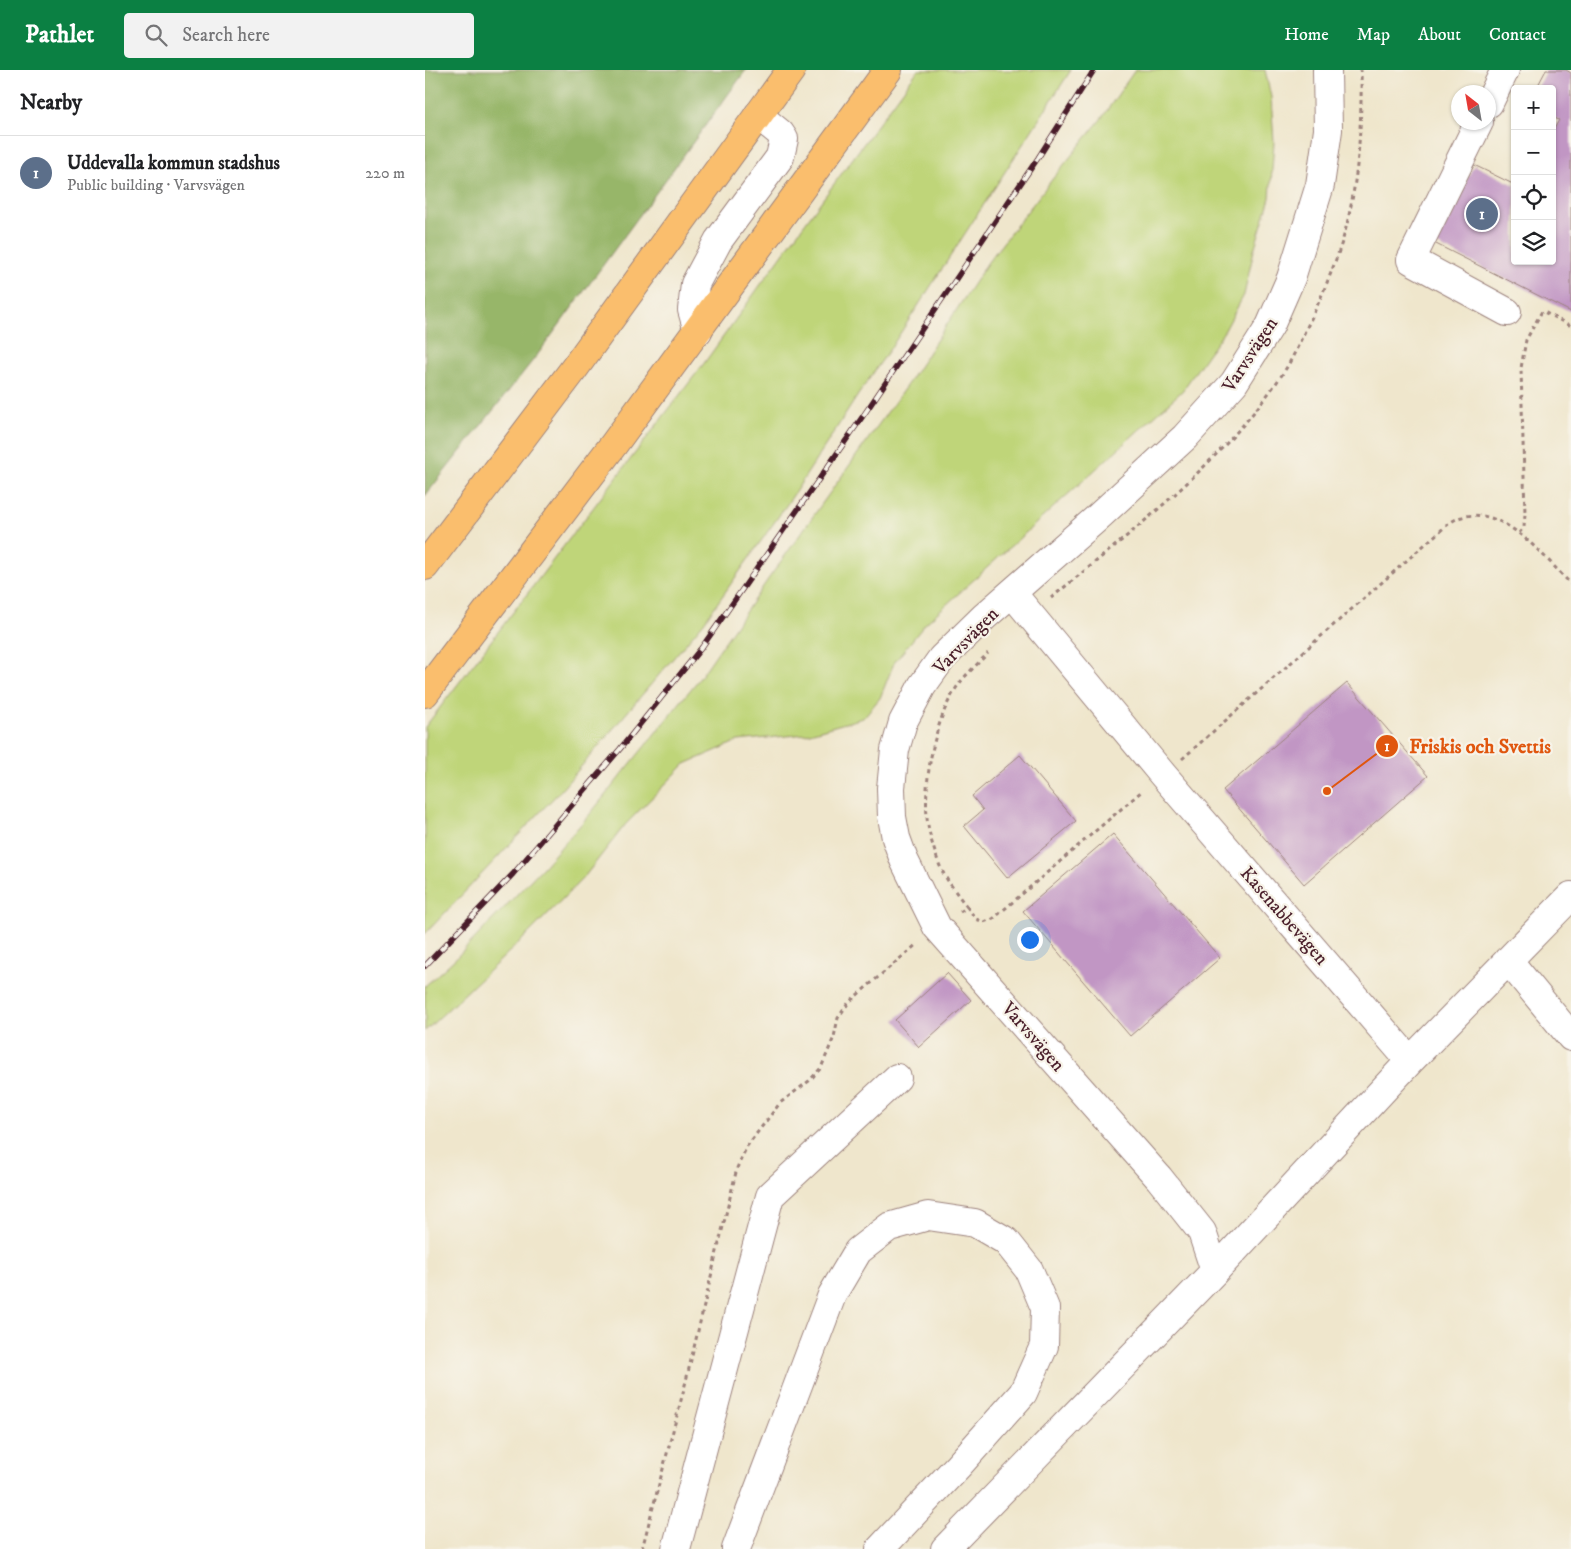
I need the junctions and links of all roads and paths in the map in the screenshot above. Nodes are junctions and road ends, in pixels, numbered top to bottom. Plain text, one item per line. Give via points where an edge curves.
1 (791, 70) edge
2 (888, 70) edge
3 (1327, 70) edge
4 (1505, 70) edge
5 (1496, 89) edge
6 (758, 115) junction
7 (1475, 130) edge
8 (1507, 312) dead end
9 (1571, 326) edge
10 (698, 331) junction
11 (1519, 533) junction
12 (425, 566) edge
13 (1571, 584) edge
14 (1012, 593) junction
15 (425, 692) edge
16 (1163, 775) junction
17 (1571, 896) edge
18 (937, 927) junction
19 (1508, 960) junction
20 (1571, 1037) edge
21 (1410, 1061) junction
22 (897, 1078) dead end
23 (1215, 1271) junction
24 (642, 1549) edge
25 (676, 1549) edge
26 (736, 1549) edge
27 (880, 1549) edge
28 (945, 1549) edge

1 - 6 highway
2 - 10 highway
3 - 14 street, Varvsvägen via 1328,130 1320,185 1291,278 1270,326 1234,383 1185,437
4 - 5 street
6 - 10 street via 784,140 780,157 718,241 695,284 692,310
6 - 12 highway via 571,373
7 - 8 street via 1411,260
9 - 11 path via 1542,311 1527,340 1521,368 1525,514 1524,527
10 - 15 highway
11 - 13 path
11 - 16 path via 1501,521 1480,516 1461,517 1451,523
14 - 16 street, Kasenabbevägen
14 - 18 street, Varvsvägen via 943,658 903,722 895,750 891,788 896,838
16 - 18 path via 993,918 983,922 976,919 967,907
16 - 21 street, Kasenabbevägen
17 - 19 street
18 - 23 street, Varvsvägen via 1202,1232
18 - 24 path via 849,1002 839,1018 821,1068 779,1103 747,1146 737,1168
19 - 20 street
19 - 21 street
21 - 23 street
22 - 25 street via 770,1196
23 - 28 street
26 - 27 street via 831,1295 858,1251 889,1226 928,1216 975,1222 1006,1241 1029,1270 1045,1308 1044,1346 1023,1393

